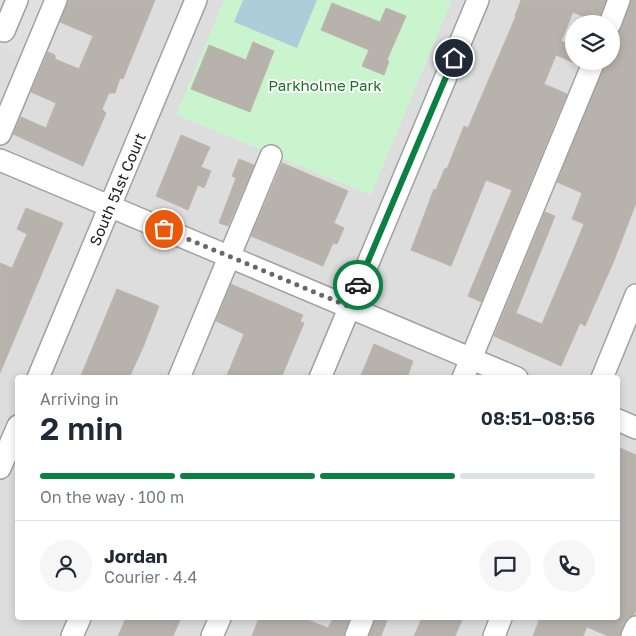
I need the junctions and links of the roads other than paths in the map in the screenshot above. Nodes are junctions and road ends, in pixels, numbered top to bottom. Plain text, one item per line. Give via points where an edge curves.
1 (17, 0) edge
2 (56, 0) edge
3 (196, 0) edge
4 (478, 0) edge
5 (620, 0) edge
6 (614, 15) edge
7 (0, 29) edge
8 (590, 70) edge
9 (0, 134) edge
10 (271, 156) dead end
11 (0, 160) edge
12 (110, 206) junction
13 (229, 256) junction
14 (636, 295) edge
15 (350, 307) junction
16 (467, 368) edge
17 (39, 375) edge
18 (180, 375) edge
19 (321, 375) edge
20 (502, 375) edge
21 (603, 375) edge
22 (620, 421) edge
23 (636, 428) edge
24 (15, 433) edge
25 (0, 468) edge
26 (79, 620) edge
27 (219, 620) edge
28 (362, 620) edge
29 (501, 620) edge
30 (636, 628) edge
31 (72, 636) edge
32 (212, 636) edge
33 (356, 636) edge
34 (494, 636) edge
35 (632, 636) edge

1 - 7 street via 4,31
2 - 9 street
3 - 12 street, South 51st Court
4 - 15 street
5 - 6 street
8 - 16 street
10 - 13 street
11 - 12 street
12 - 13 street
12 - 17 street, South 51st Court
13 - 15 street
13 - 18 street
14 - 21 street
15 - 16 street
15 - 19 street
16 - 20 street
22 - 23 street
24 - 25 street
26 - 31 street
27 - 32 street
28 - 33 street
29 - 34 street
30 - 35 street

